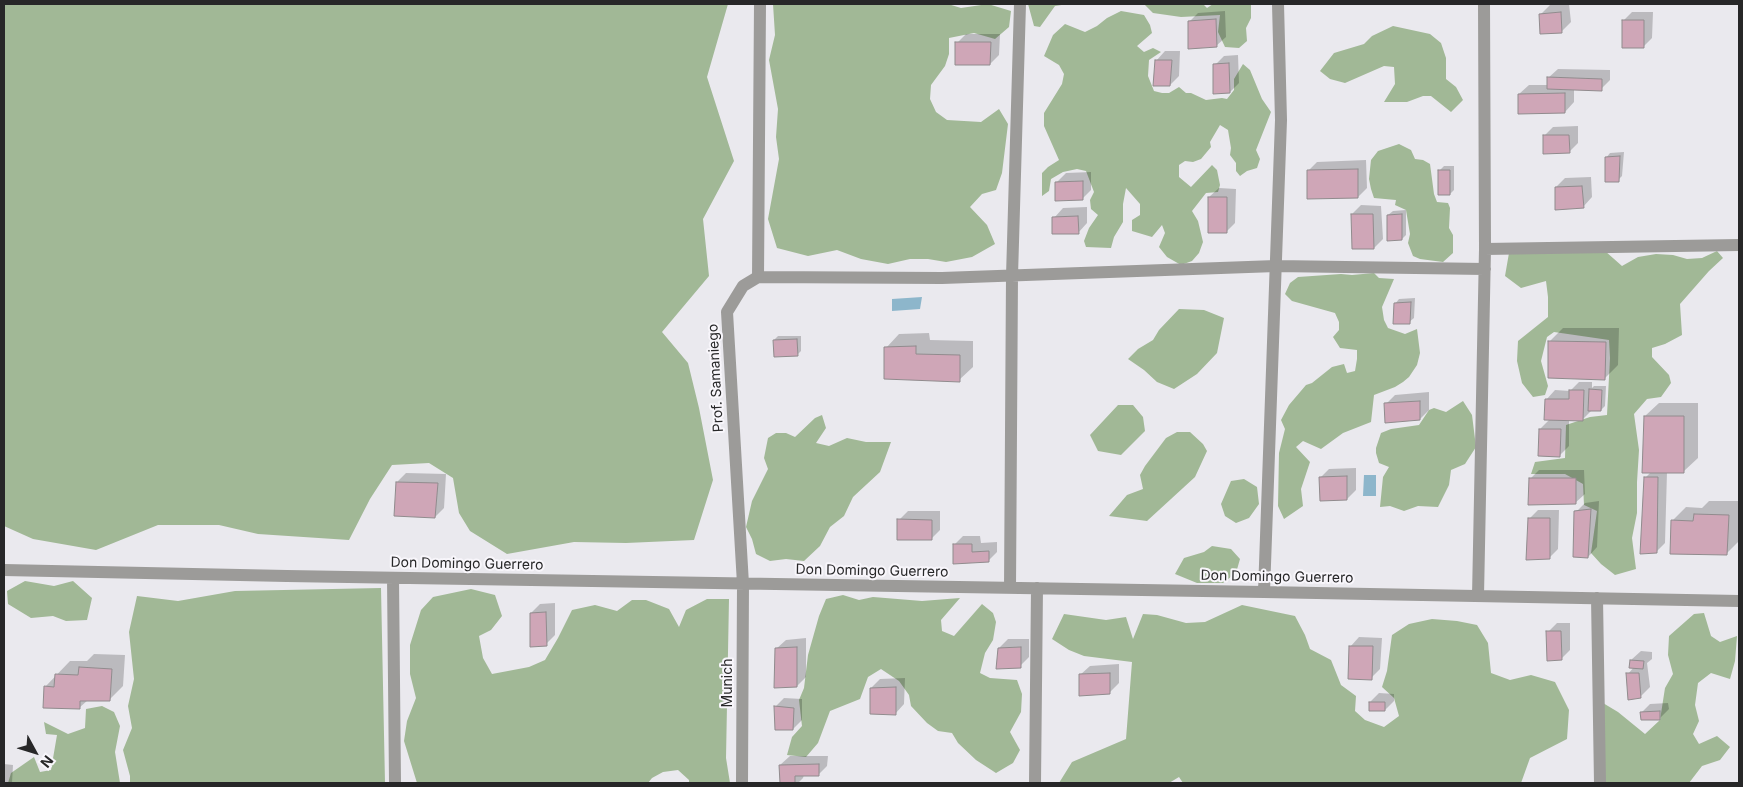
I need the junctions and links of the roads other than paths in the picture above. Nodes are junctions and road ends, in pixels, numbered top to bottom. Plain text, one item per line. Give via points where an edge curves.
1 (760, 4) edge
2 (1020, 4) edge
3 (1278, 4) edge
4 (1484, 4) edge
5 (1739, 245) edge
6 (1485, 249) junction
7 (1276, 266) junction
8 (1484, 268) junction
9 (1012, 276) junction
10 (758, 277) junction
11 (4, 570) edge
12 (393, 578) junction
13 (743, 584) junction
14 (1010, 588) junction
15 (1037, 588) junction
16 (1264, 592) junction
17 (1478, 596) junction
18 (1597, 598) junction
19 (1739, 601) edge
20 (395, 783) edge
21 (742, 783) edge
22 (1035, 783) edge
23 (1600, 783) edge

1 - 10 street
2 - 9 street
3 - 7 street via 1281,120
4 - 6 street
5 - 6 street
6 - 8 street
7 - 8 street
7 - 9 street
7 - 16 street
8 - 17 street
9 - 10 street
9 - 14 street
10 - 13 street, Prof. Samaniego via 743,286 727,312
11 - 12 street, Don Domingo Guerrero
12 - 13 street, Don Domingo Guerrero
12 - 20 street
13 - 14 street, Don Domingo Guerrero
13 - 21 street, Munich
14 - 15 street, Don Domingo Guerrero
15 - 16 street, Don Domingo Guerrero
15 - 22 street
16 - 17 street, Don Domingo Guerrero
17 - 18 street, Don Domingo Guerrero
18 - 19 street, Don Domingo Guerrero
18 - 23 street

